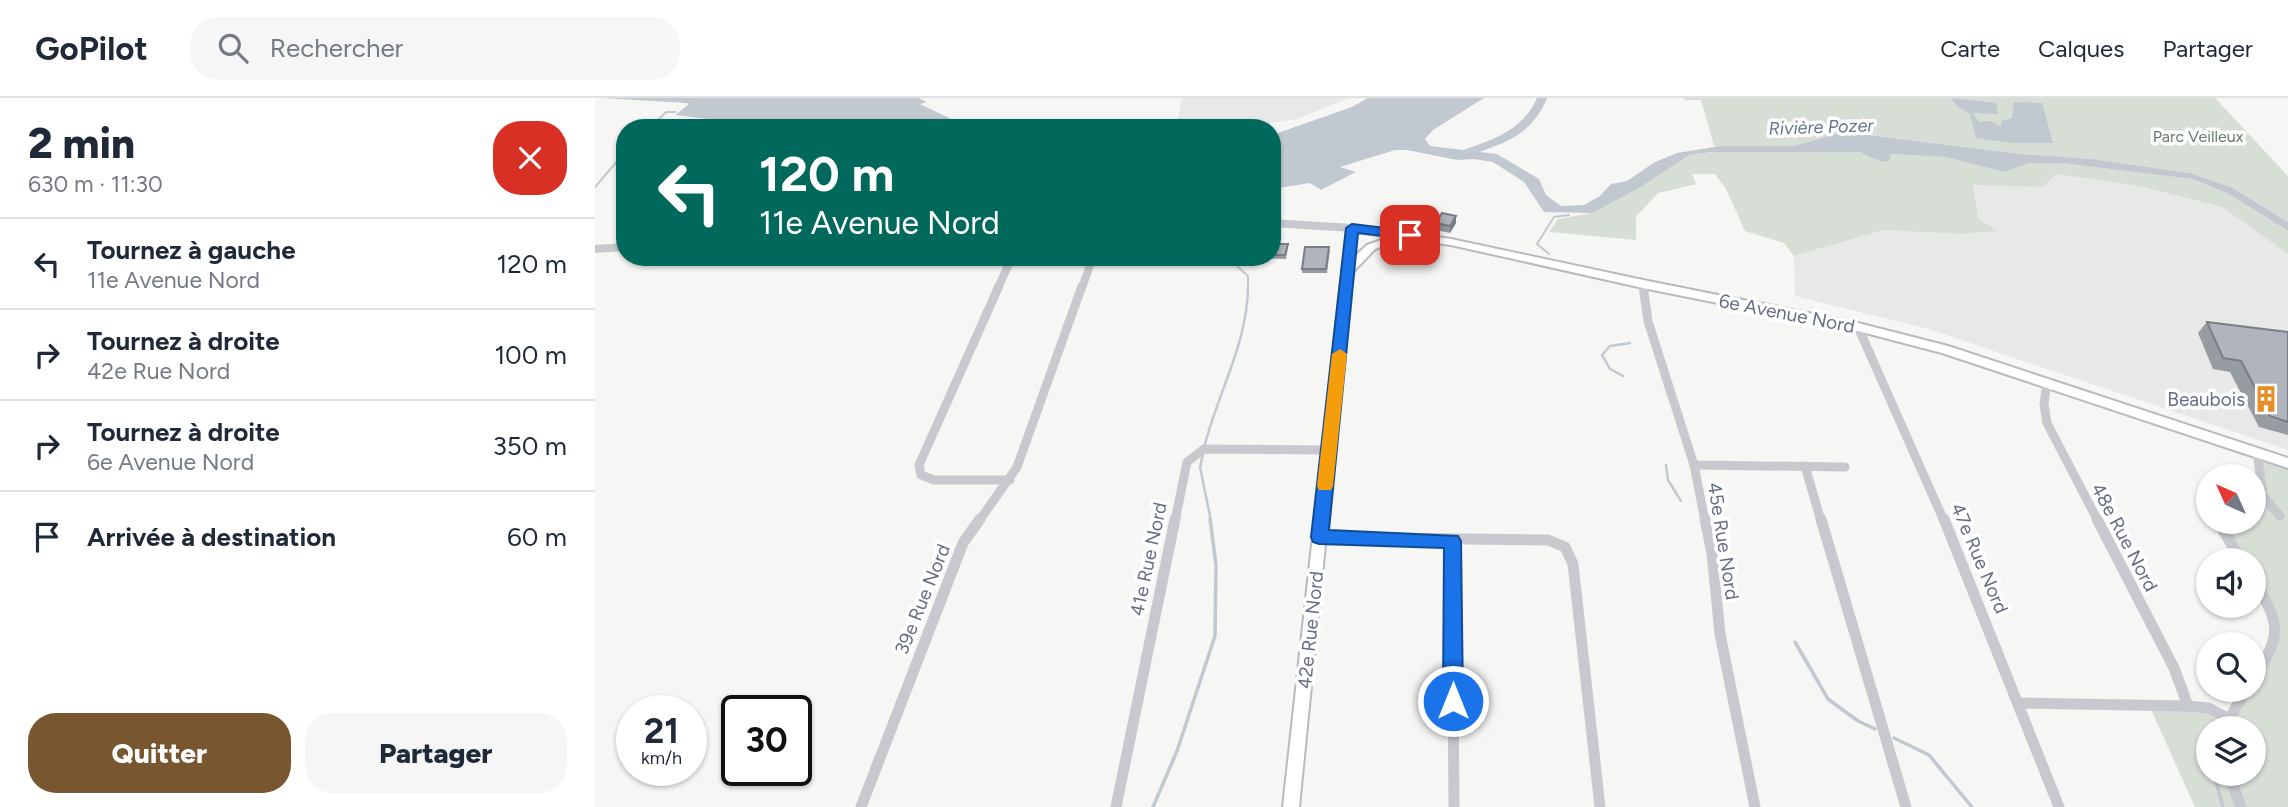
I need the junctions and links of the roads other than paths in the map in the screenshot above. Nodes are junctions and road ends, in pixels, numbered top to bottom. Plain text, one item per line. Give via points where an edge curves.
1 (1281, 224) edge
2 (1349, 228) junction
3 (1427, 238) junction
4 (616, 248) edge
5 (595, 249) edge
6 (1008, 266) edge
7 (1090, 266) edge
8 (1643, 284) junction
9 (1347, 287) junction
10 (1858, 327) junction
11 (2047, 382) junction
12 (1329, 450) junction
13 (2257, 453) junction
14 (2288, 463) edge
15 (2258, 464) edge
16 (1694, 465) junction
17 (1805, 466) junction
18 (1845, 467) dead end
19 (1010, 480) junction
20 (2266, 503) edge
21 (2280, 516) dead end
22 (1319, 537) junction
23 (1452, 541) junction
24 (2266, 601) edge
25 (2266, 661) edge
26 (2019, 703) junction
27 (2187, 706) junction
28 (2218, 716) edge
29 (2233, 786) edge
30 (861, 807) edge
31 (1116, 807) edge
32 (1291, 807) edge
33 (1454, 807) edge
34 (1599, 807) edge
35 (1755, 807) edge
36 (1906, 807) edge
37 (2059, 807) edge
38 (2241, 807) edge

1 - 2 street, 6e Avenue Nord
2 - 3 main road, 6e Avenue Nord
2 - 9 main road, 42e Rue Nord
3 - 8 main road, 6e Avenue Nord
3 - 9 main road, 42e Rue Nord via 1389,239 1369,246 1351,270
4 - 5 street
6 - 19 street via 919,465 921,475 934,480
7 - 19 street, 39e Rue Nord
8 - 10 main road, 6e Avenue Nord
8 - 16 street, 45e Rue Nord via 1648,321
9 - 12 main road, 42e Rue Nord
10 - 11 main road, 6e Avenue Nord
10 - 26 street, 47e Rue Nord
11 - 13 main road, 6e Avenue Nord
11 - 27 street, 48e Rue Nord via 2047,423 2174,668
12 - 22 main road, 42e Rue Nord
12 - 31 street, 41e Rue Nord via 1204,449 1187,462
13 - 14 main road, 6e Avenue Nord
13 - 15 street
16 - 17 street
16 - 35 street, 45e Rue Nord via 1712,554 1720,634
17 - 18 street
17 - 36 street
19 - 30 street, 39e Rue Nord via 963,542
20 - 21 street
22 - 23 street
22 - 32 main road, 42e Rue Nord
23 - 33 street
23 - 34 street via 1549,540 1562,543 1570,552
24 - 25 street via 2279,633
26 - 27 street
26 - 37 street, 47e Rue Nord
27 - 28 street via 2209,708
29 - 38 street

